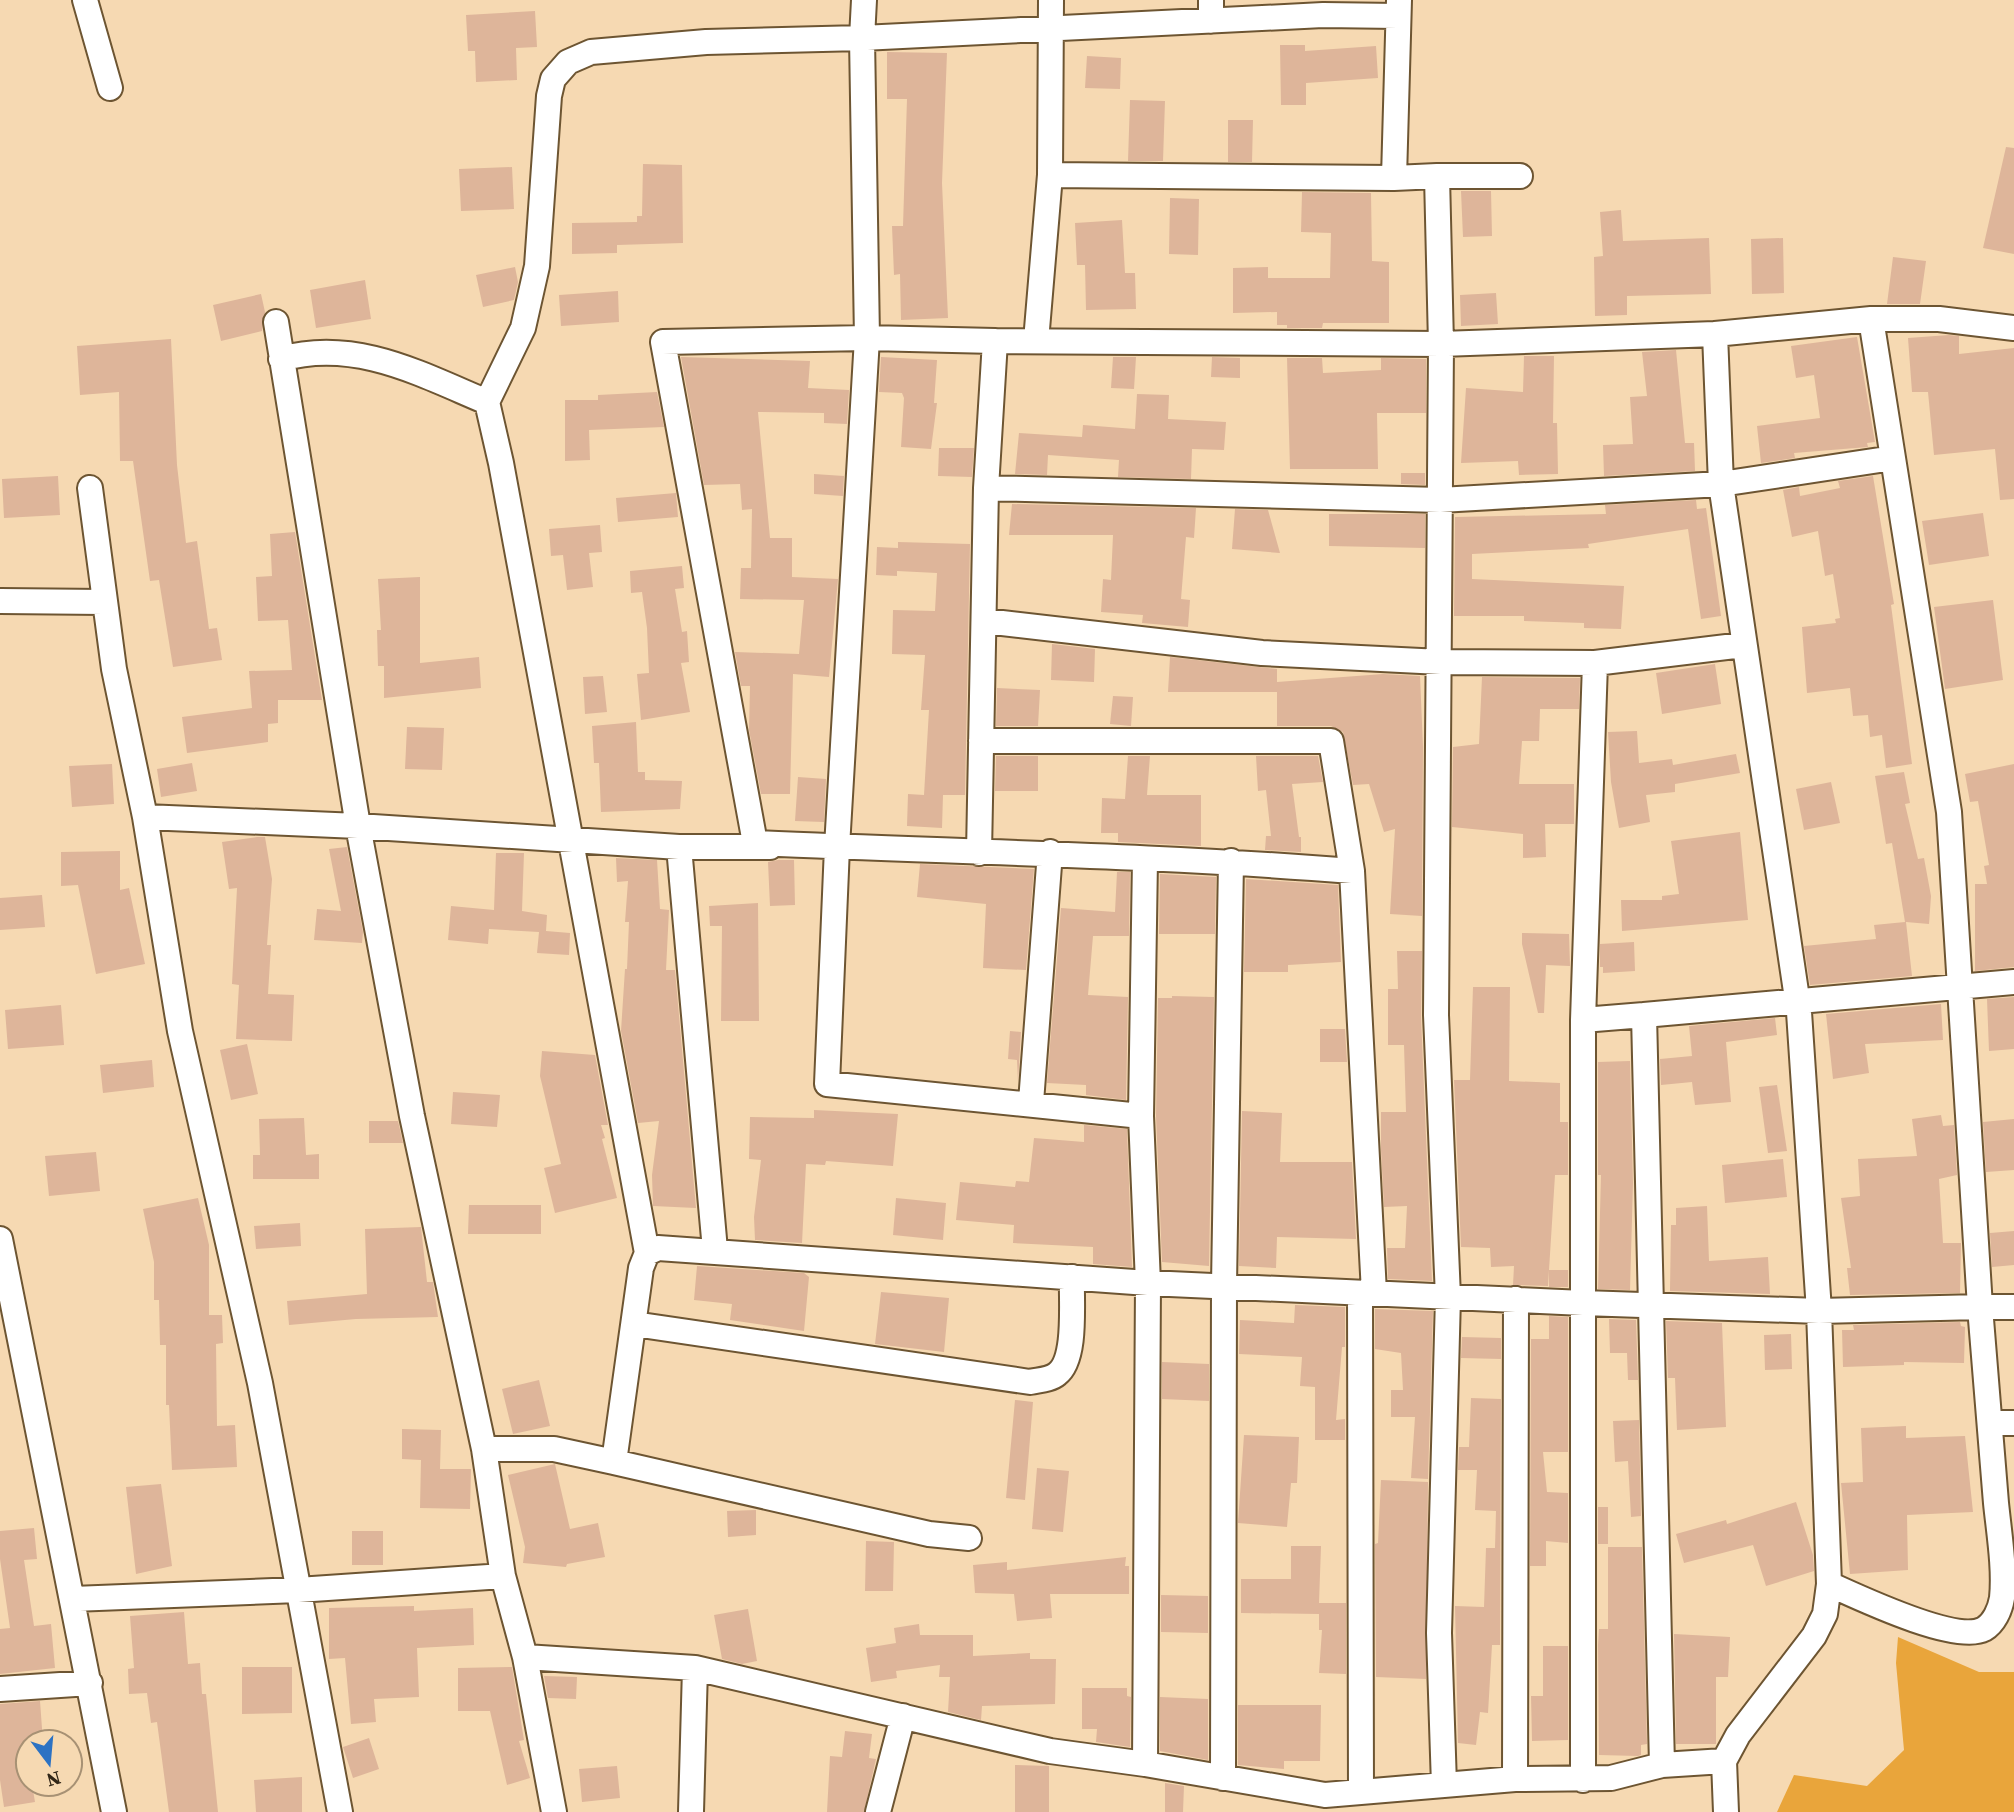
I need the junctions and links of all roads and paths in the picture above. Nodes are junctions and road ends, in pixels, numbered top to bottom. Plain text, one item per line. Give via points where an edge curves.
1 (85, 0) edge
2 (864, 0) edge
3 (1051, 0) edge
4 (1322, 7) edge
5 (1399, 8) edge
6 (1211, 11) edge
7 (1053, 31) junction
8 (862, 38) junction
9 (110, 88) dead end
10 (1049, 174) junction
11 (1437, 176) junction
12 (1521, 176) dead end
13 (1394, 177) junction
14 (1871, 319) junction
15 (276, 322) dead end
16 (2014, 328) edge
17 (1715, 334) junction
18 (867, 338) junction
19 (995, 341) junction
20 (1036, 341) junction
21 (1441, 344) junction
22 (281, 359) junction
23 (487, 402) junction
24 (1892, 458) junction
25 (1721, 484) junction
26 (90, 488) dead end
27 (986, 488) junction
28 (1440, 500) junction
29 (0, 601) edge
30 (104, 602) junction
31 (985, 621) junction
32 (1742, 645) junction
33 (1441, 662) junction
34 (1595, 663) junction
35 (981, 741) junction
36 (145, 817) junction
37 (358, 826) junction
38 (571, 840) junction
39 (679, 847) junction
40 (837, 847) junction
41 (1050, 852) junction
42 (979, 853) junction
43 (1145, 859) junction
44 (1231, 861) junction
45 (1352, 871) junction
46 (2014, 982) edge
47 (1960, 985) junction
48 (1796, 1000) junction
49 (1644, 1015) junction
50 (1583, 1020) junction
51 (1031, 1102) junction
52 (1142, 1116) junction
53 (0, 1239) edge
54 (715, 1250) junction
55 (647, 1253) junction
56 (1072, 1277) junction
57 (1148, 1283) junction
58 (1224, 1286) junction
59 (1367, 1293) junction
60 (1448, 1297) junction
61 (1516, 1299) junction
62 (1583, 1303) junction
63 (1652, 1305) junction
64 (1980, 1307) junction
65 (2014, 1307) edge
66 (1819, 1311) junction
67 (634, 1324) junction
68 (2002, 1423) edge
69 (484, 1449) junction
70 (614, 1462) junction
71 (969, 1538) dead end
72 (503, 1576) junction
73 (1829, 1584) junction
74 (299, 1590) junction
75 (73, 1599) junction
76 (525, 1657) junction
77 (695, 1668) junction
78 (90, 1684) junction
79 (0, 1689) edge
80 (903, 1716) junction
81 (1724, 1761) junction
82 (1145, 1764) junction
83 (1662, 1765) junction
84 (1223, 1778) junction
85 (1515, 1779) junction
86 (1583, 1780) junction
87 (1444, 1785) junction
88 (1361, 1792) junction
89 (114, 1812) edge
90 (340, 1812) edge
91 (554, 1812) edge
92 (691, 1812) edge
93 (878, 1812) edge
94 (1726, 1812) edge

1 - 9 street
2 - 8 street
3 - 7 street
4 - 5 street
4 - 6 street
5 - 13 street
6 - 7 street
7 - 8 street
7 - 10 street
8 - 18 street
8 - 23 street via 706,42 591,52 568,62 553,79 549,96 537,266 523,328
10 - 13 street
10 - 20 street
11 - 12 street
11 - 13 street
11 - 21 street
14 - 16 street via 1939,319
14 - 17 street
14 - 24 street
15 - 22 street
17 - 21 street
17 - 25 street
18 - 19 street
18 - 40 street
18 - 40 street via 663,342 755,843
19 - 20 street
19 - 27 street
20 - 21 street
21 - 28 street
22 - 23 street via 310,351 361,354
22 - 37 street
23 - 38 street
24 - 25 street
24 - 47 street via 1949,812
25 - 28 street
25 - 32 street
26 - 30 street
27 - 28 street
27 - 31 street
28 - 33 street
29 - 30 street
30 - 36 street
31 - 33 street via 1262,653
31 - 35 street
32 - 34 street
32 - 48 street
33 - 34 street
33 - 60 street via 1436,1015
34 - 50 street
35 - 42 street
35 - 45 street via 1331,741
36 - 37 street
36 - 74 street via 180,1031 260,1383
37 - 38 street
37 - 69 street via 412,1116
38 - 39 street
38 - 55 street
39 - 40 street
39 - 54 street
40 - 42 street
40 - 51 street via 827,1084
41 - 42 street
41 - 43 street
41 - 51 street
43 - 44 street
43 - 52 street
44 - 45 street
44 - 58 street
45 - 59 street
46 - 47 street
47 - 48 street
47 - 64 street
48 - 49 street
48 - 66 street
49 - 50 street
49 - 63 street
50 - 62 street
51 - 52 street
52 - 57 street
53 - 75 street
54 - 55 street via 658,1248
54 - 56 street
55 - 67 street
56 - 57 street
56 - 67 street via 1066,1365 1055,1377 1030,1382
57 - 58 street
57 - 82 street
58 - 59 street
58 - 84 street
59 - 60 street
59 - 88 street
60 - 61 street
60 - 87 street via 1440,1633
61 - 62 street
61 - 85 street
62 - 63 street
62 - 86 street
63 - 66 street
63 - 83 street
64 - 65 street
64 - 66 street
64 - 68 street
66 - 73 street
67 - 70 street
68 - 73 street via 2002,1599 1995,1620 1970,1633 1950,1630 1892,1612
69 - 70 street via 554,1448
69 - 72 street
70 - 71 street via 929,1534
72 - 74 street
72 - 76 street
73 - 81 street via 1825,1614 1814,1636 1738,1735
74 - 75 street
74 - 90 street
75 - 78 street
76 - 77 street
76 - 91 street
77 - 80 street
77 - 92 street
78 - 79 street
78 - 89 street
80 - 82 street via 1050,1751
80 - 93 street
81 - 83 street
81 - 94 street
82 - 84 street
83 - 86 street
84 - 88 street via 1325,1795
85 - 86 street
85 - 87 street
87 - 88 street

